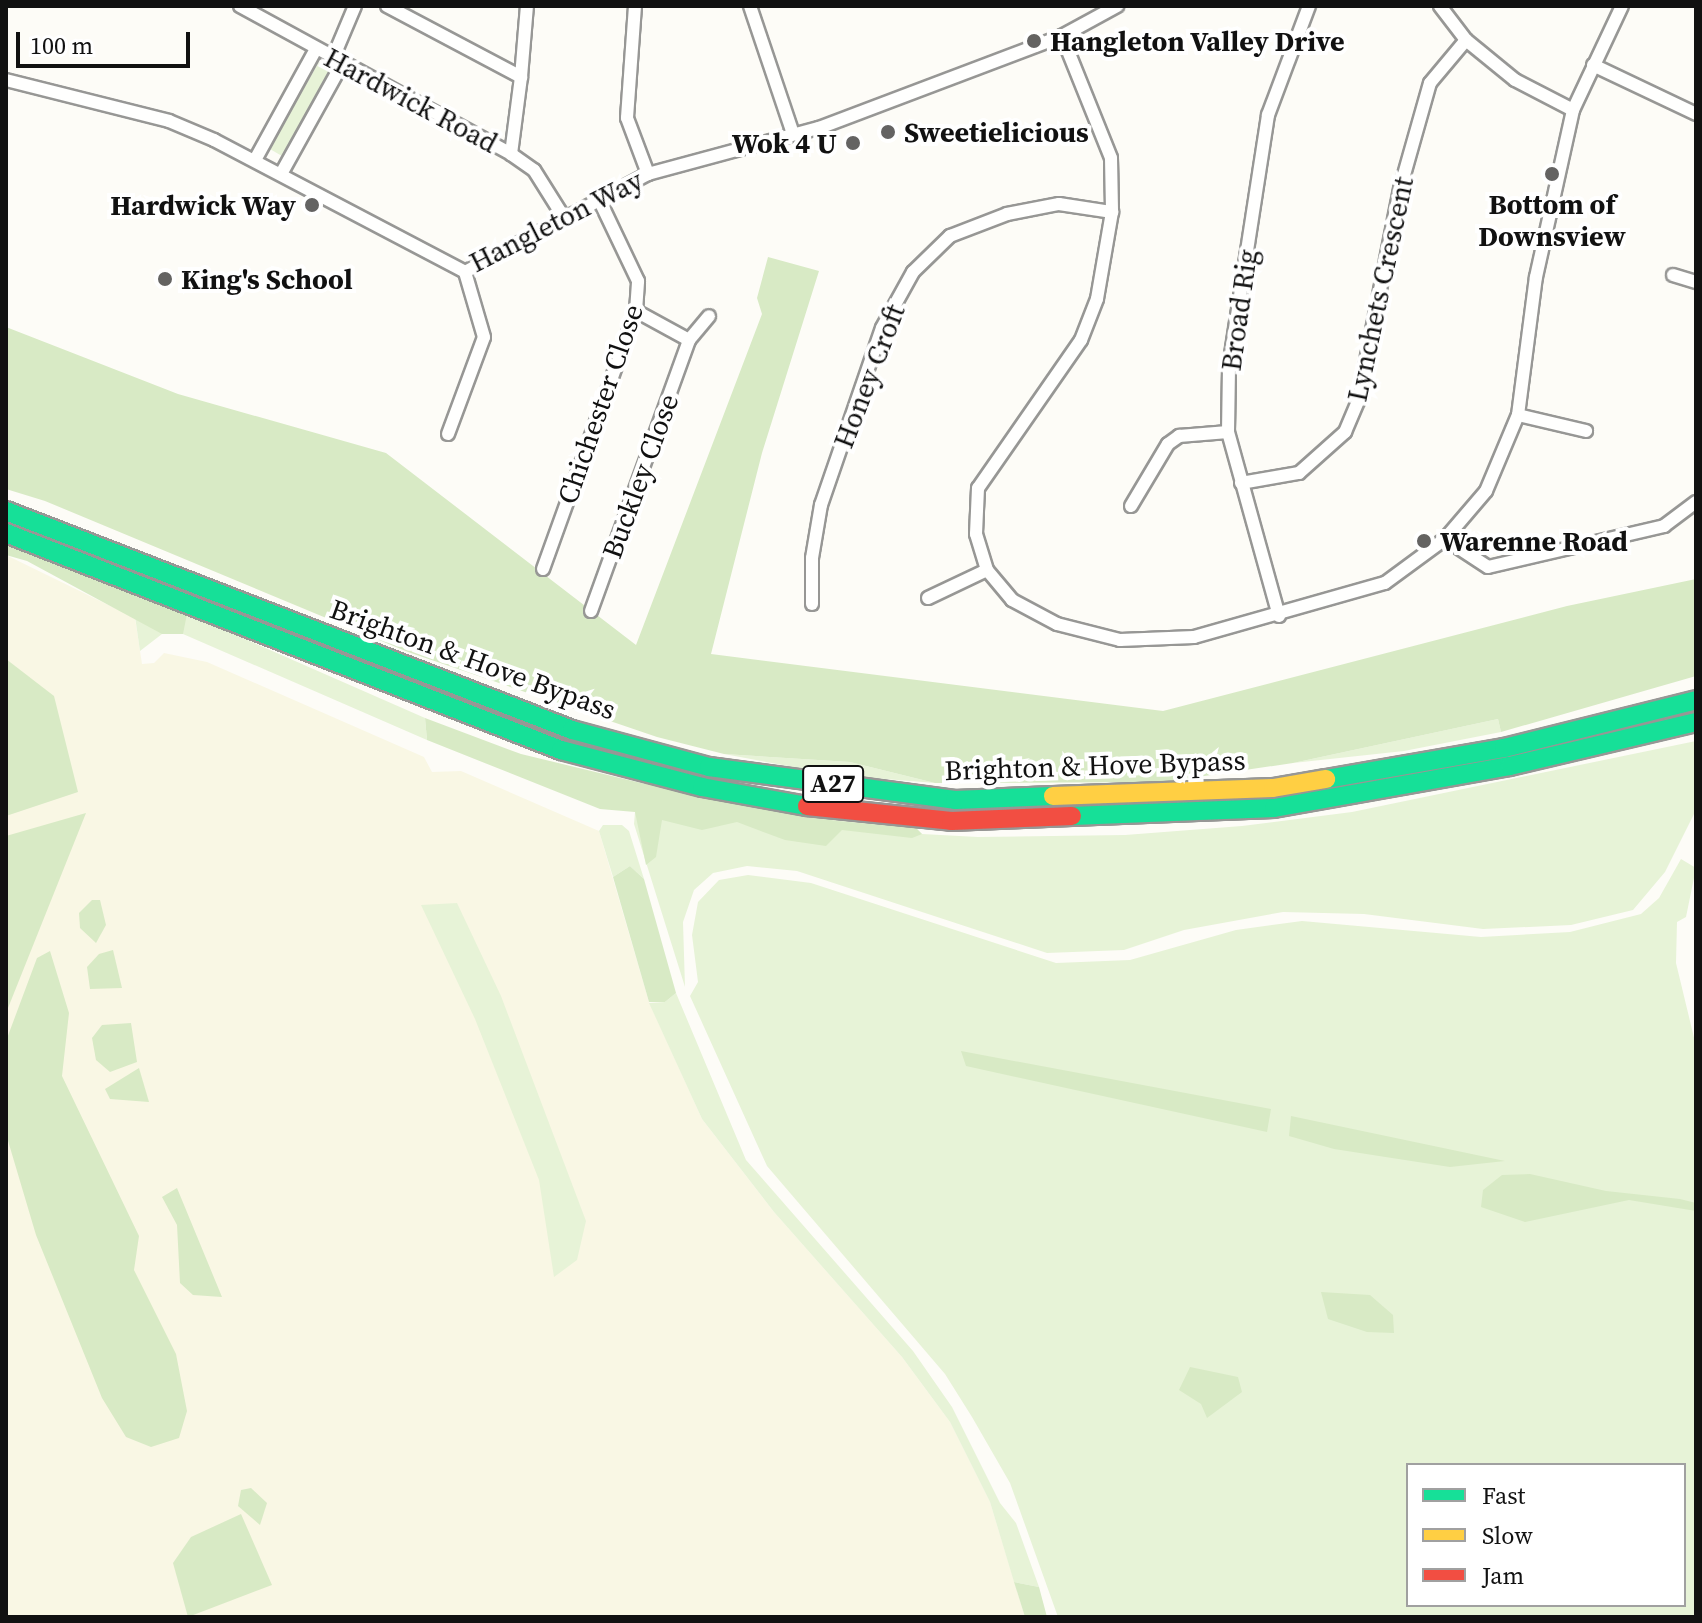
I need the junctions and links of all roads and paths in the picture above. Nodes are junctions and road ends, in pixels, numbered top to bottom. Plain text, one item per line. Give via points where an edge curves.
1 (240, 6) edge
2 (355, 6) edge
3 (387, 6) edge
4 (527, 6) edge
5 (635, 6) edge
6 (750, 6) edge
7 (1117, 6) edge
8 (1309, 6) edge
9 (1622, 6) edge
10 (1445, 8) edge
11 (1062, 36) junction
12 (1466, 40) junction
13 (316, 49) junction
14 (337, 61) junction
15 (1593, 65) junction
16 (521, 77) junction
17 (6, 80) edge
18 (1573, 110) junction
19 (1696, 114) edge
20 (793, 134) junction
21 (511, 154) junction
22 (255, 160) junction
23 (281, 174) junction
24 (648, 174) junction
25 (598, 197) junction
26 (1112, 212) junction
27 (563, 216) junction
28 (465, 272) junction
29 (1673, 275) dead end
30 (1696, 282) edge
31 (636, 311) junction
32 (709, 316) dead end
33 (689, 340) junction
34 (1518, 415) junction
35 (1586, 431) dead end
36 (1228, 432) junction
37 (448, 434) dead end
38 (1241, 483) junction
39 (1696, 502) edge
40 (1131, 506) dead end
41 (6, 511) edge
42 (6, 533) edge
43 (1445, 539) junction
44 (543, 569) dead end
45 (987, 570) junction
46 (928, 598) dead end
47 (812, 604) dead end
48 (591, 611) dead end
49 (1279, 616) junction
50 (1696, 700) edge
51 (1696, 722) edge

1 - 13 street, Hardwick Road
2 - 14 street
3 - 16 street
4 - 16 street
5 - 24 street via 627,118
6 - 20 street
7 - 11 street, Hangleton Way
8 - 36 street, Broad Rig via 1268,115 1229,367
9 - 15 street
10 - 12 street
11 - 20 street, Hangleton Way
11 - 26 street via 1111,158
12 - 18 street via 1515,80
12 - 38 street, Lynchets Crescent via 1430,83 1400,189 1358,401 1345,432 1299,473
13 - 14 street, Hardwick Road
13 - 22 street
14 - 21 street, Hardwick Road
14 - 23 street
15 - 18 street
15 - 19 street
16 - 21 street
17 - 22 street, Hangleton Way via 169,121
18 - 34 street via 1536,277
20 - 24 street, Hangleton Way
21 - 27 street, Hardwick Road via 534,170
22 - 23 street, Hangleton Way
23 - 28 street, Hangleton Way
24 - 25 street, Hangleton Way
25 - 27 street, Hangleton Way
25 - 31 street, Chichester Close via 638,281
26 - 45 street via 1097,299 1081,340 978,488 976,534
26 - 47 street, Honey Croft via 1059,204 1007,214 950,236 913,272 882,328 821,505 812,558
27 - 28 street, Hangleton Way
28 - 37 street via 484,337
29 - 30 street
31 - 33 street
31 - 44 street, Chichester Close
32 - 33 street, Buckley Close
33 - 48 street, Buckley Close
34 - 35 street
34 - 43 street via 1486,491
36 - 38 street, Broad Rig
36 - 40 street via 1179,436 1168,444
38 - 49 street, Broad Rig
39 - 43 street via 1664,526 1488,567
41 - 50 highway, Brighton & Hove Bypass / A27 via 572,730 709,767 955,800 1273,788 1504,748
42 - 51 highway, Brighton & Hove Bypass / A27 via 561,750 702,787 814,807 951,821 1274,808 1510,766
43 - 49 street via 1385,583
45 - 46 street
45 - 49 street via 1012,600 1045,618 1120,640 1194,637

